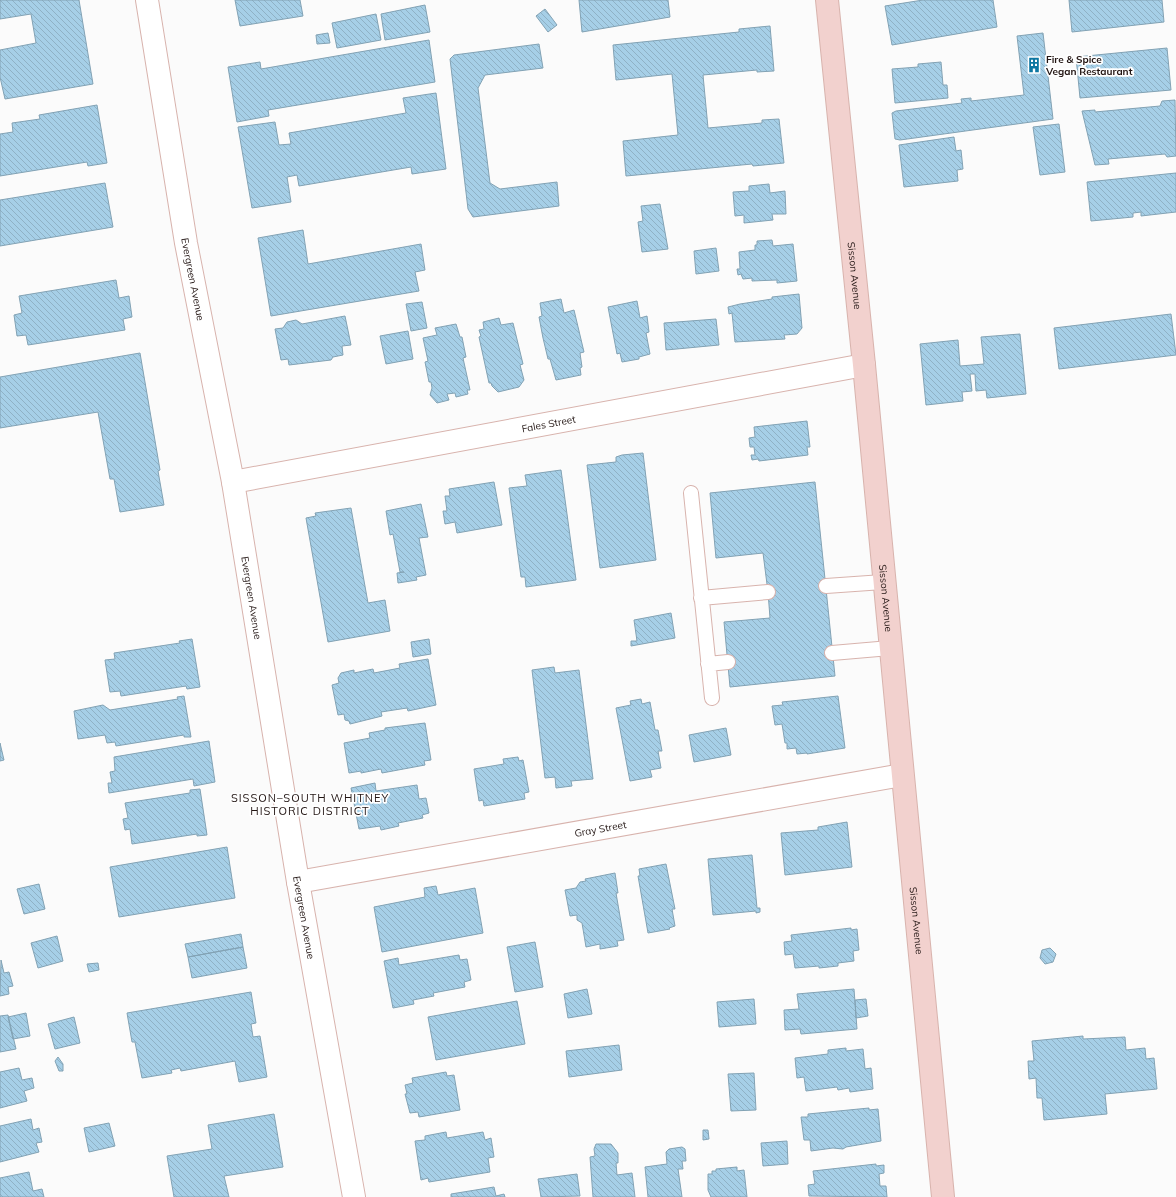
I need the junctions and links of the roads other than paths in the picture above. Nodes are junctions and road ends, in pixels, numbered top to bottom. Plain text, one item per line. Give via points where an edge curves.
1 (147, 0) edge
2 (827, 0) edge
3 (864, 365) junction
4 (233, 482) junction
5 (691, 493) dead end
6 (883, 582) junction
7 (826, 586) dead end
8 (768, 592) dead end
9 (701, 598) junction
10 (890, 648) junction
11 (832, 653) dead end
12 (728, 662) dead end
13 (708, 664) junction
14 (712, 698) dead end
15 (902, 775) junction
16 (298, 882) junction
17 (354, 1197) edge
18 (943, 1197) edge

1 - 4 street, Evergreen Avenue via 186,243
2 - 3 main road, Sisson Avenue
3 - 4 street, Fales Street
3 - 6 main road, Sisson Avenue
4 - 16 street, Evergreen Avenue
5 - 9 lane
6 - 7 lane
6 - 10 main road, Sisson Avenue
8 - 9 lane
9 - 13 lane
10 - 11 lane
10 - 15 main road, Sisson Avenue
12 - 13 lane
13 - 14 lane
15 - 16 street, Gray Street
15 - 18 main road, Sisson Avenue
16 - 17 street, Evergreen Avenue

